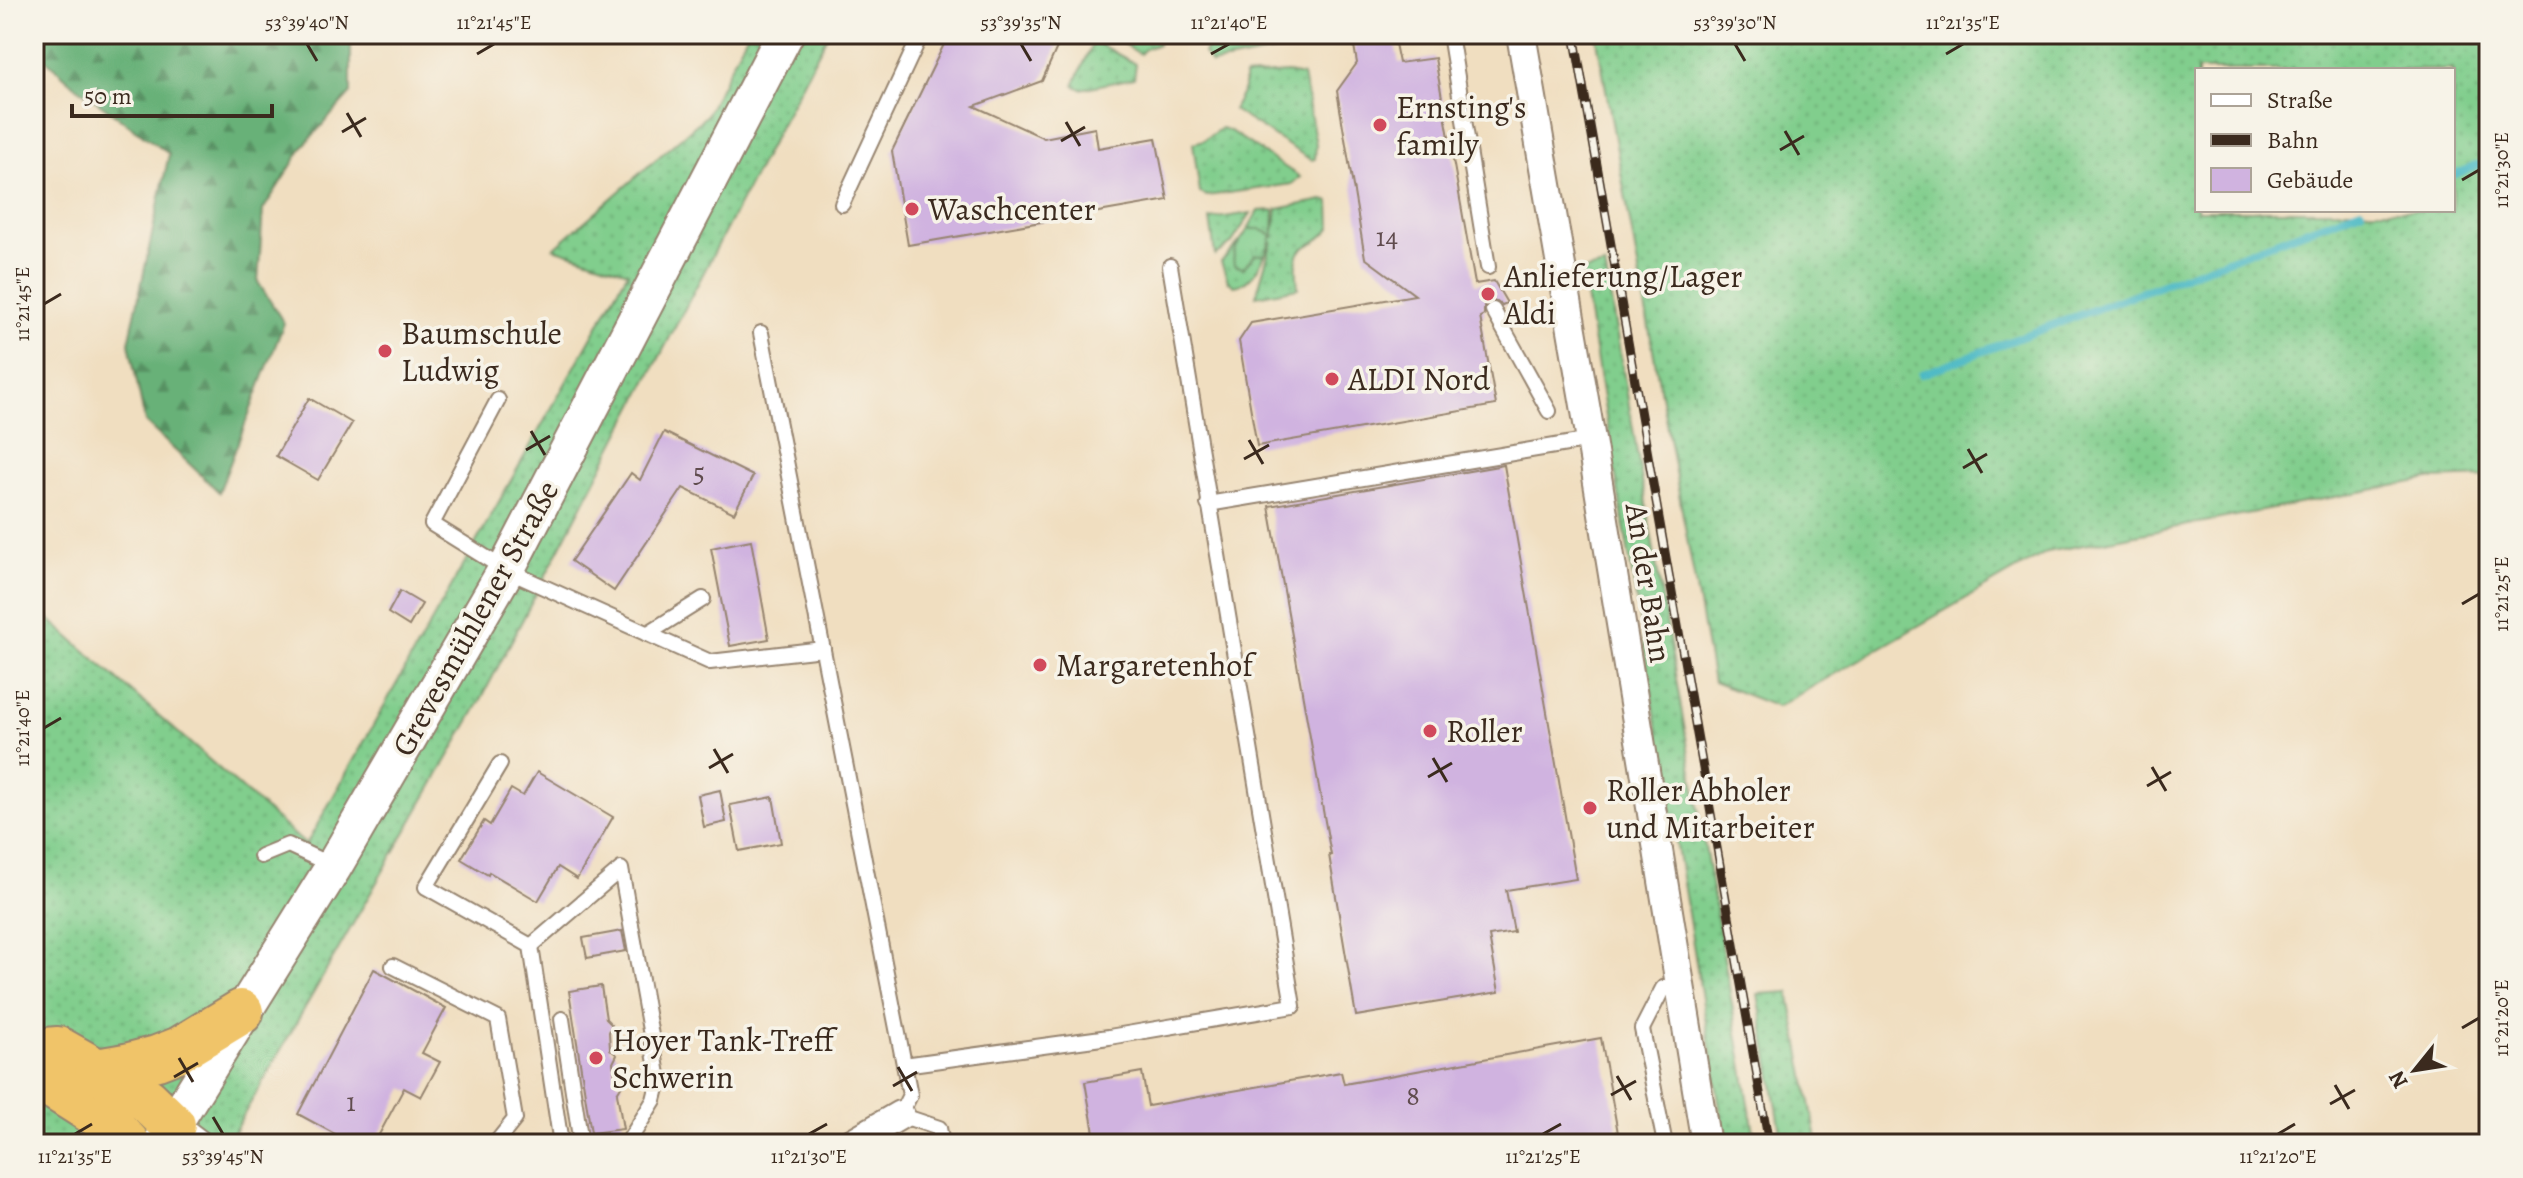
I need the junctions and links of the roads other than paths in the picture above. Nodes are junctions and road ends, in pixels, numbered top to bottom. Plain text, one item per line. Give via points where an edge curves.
1 (785, 34) edge
2 (921, 34) edge
3 (1450, 34) edge
4 (1521, 34) edge
5 (842, 204) dead end
6 (1170, 266) dead end
7 (1488, 267) dead end
8 (1493, 310) dead end
9 (761, 333) dead end
10 (498, 400) dead end
11 (1549, 411) dead end
12 (1591, 440) junction
13 (1208, 504) junction
14 (506, 570) junction
15 (703, 599) dead end
16 (647, 634) junction
17 (823, 649) junction
18 (500, 764) dead end
19 (261, 856) dead end
20 (334, 866) junction
21 (531, 946) junction
22 (393, 966) dead end
23 (1681, 984) junction
24 (241, 1012) junction
25 (562, 1019) dead end
26 (34, 1051) edge
27 (904, 1065) junction
28 (34, 1067) edge
29 (97, 1071) junction
30 (900, 1115) junction
31 (177, 1138) edge
32 (128, 1144) edge
33 (495, 1144) edge
34 (561, 1144) edge
35 (581, 1144) edge
36 (627, 1144) edge
37 (850, 1144) edge
38 (942, 1144) edge
39 (1665, 1144) edge
40 (1706, 1144) edge

1 - 14 street, Grevesmühlener Straße
2 - 5 lane
3 - 7 lane
4 - 12 street, An der Bahn
6 - 13 lane
8 - 11 lane
9 - 17 lane
10 - 14 lane via 432,524
12 - 13 lane
12 - 23 street, An der Bahn
13 - 27 lane via 1293,1006
14 - 16 lane
14 - 20 street, Grevesmühlener Straße
15 - 16 lane
16 - 17 lane via 710,662
17 - 27 lane
18 - 21 lane via 426,887
19 - 20 lane via 288,845
20 - 24 street, Grevesmühlener Straße
21 - 34 lane
21 - 36 lane via 621,869 659,1080 654,1100
22 - 33 lane via 498,1019 515,1119
23 - 39 lane via 1663,988 1642,1029
23 - 40 street, An der Bahn
24 - 29 highway via 180,1049
24 - 31 street, Grevesmühlener Straße
25 - 35 lane
26 - 29 highway via 58,1049
27 - 30 lane via 910,1095
28 - 32 highway via 47,1083 107,1121
29 - 31 highway via 147,1100
30 - 37 street
30 - 38 lane via 939,1128

